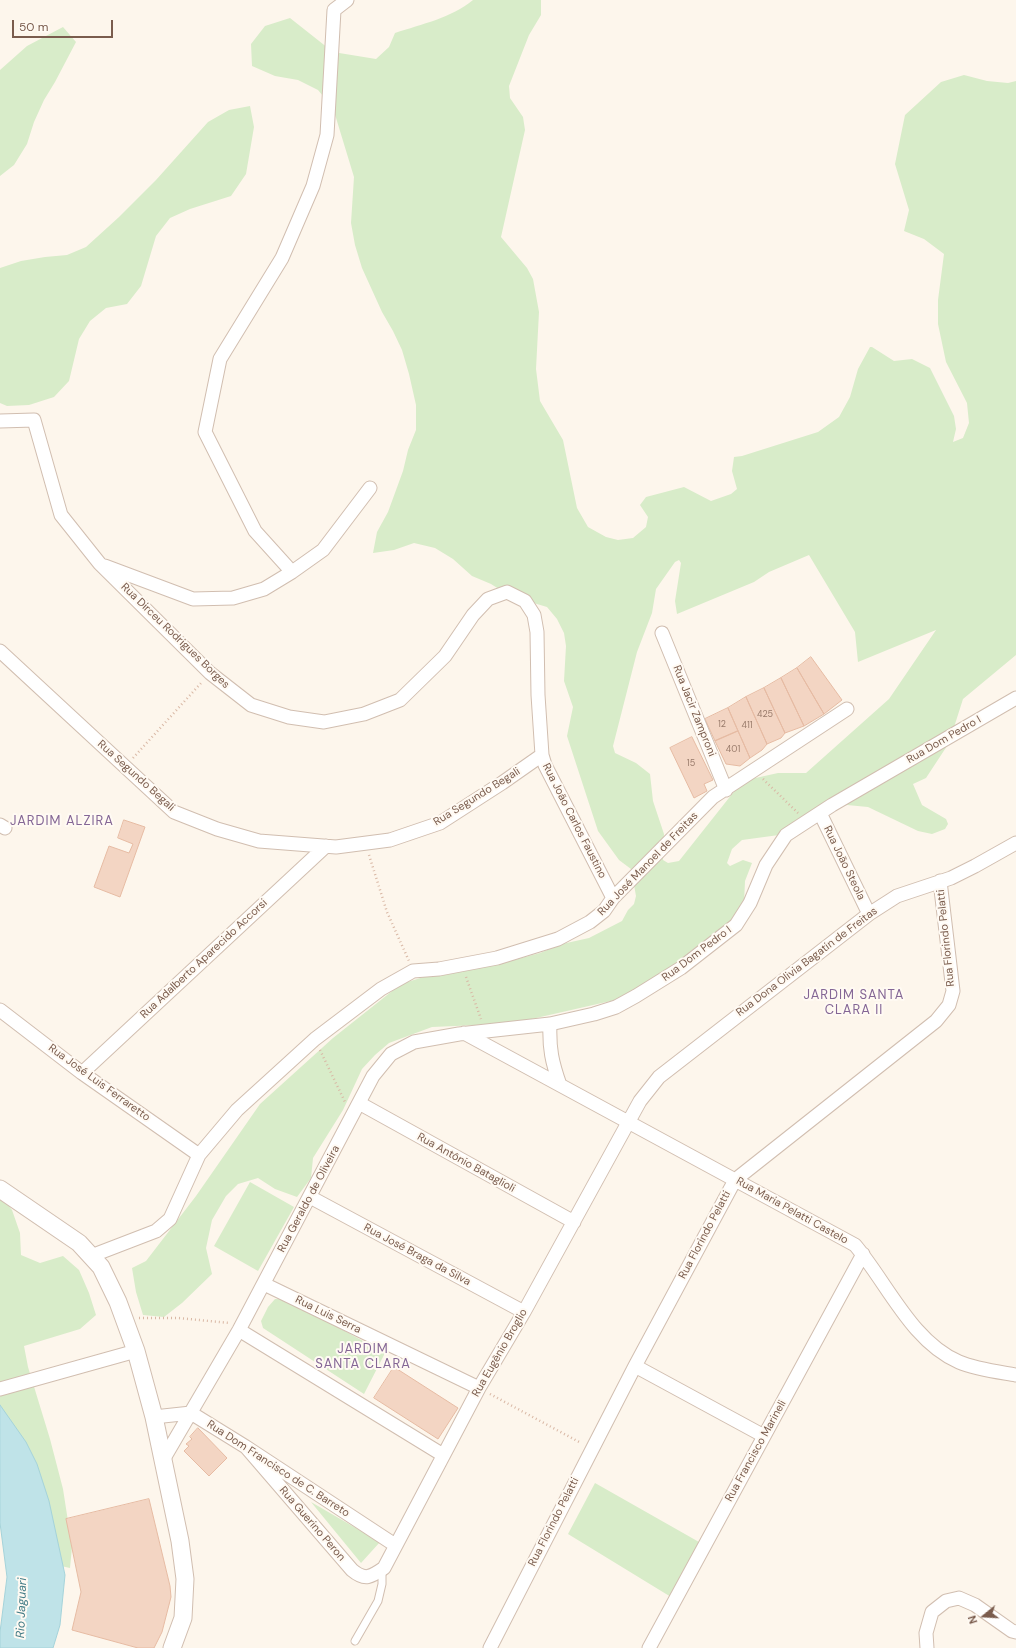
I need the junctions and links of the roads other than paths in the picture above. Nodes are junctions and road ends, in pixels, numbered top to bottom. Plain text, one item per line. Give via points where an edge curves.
1 (347, 0) edge
2 (0, 421) edge
3 (370, 488) dead end
4 (100, 564) junction
5 (292, 572) junction
6 (525, 601) joint
7 (662, 633) dead end
8 (0, 651) edge
9 (1016, 698) edge
10 (847, 709) dead end
11 (542, 755) junction
12 (726, 790) junction
13 (820, 813) junction
14 (1016, 844) edge
15 (326, 846) junction
16 (940, 881) junction
17 (613, 898) junction
18 (869, 914) junction
19 (0, 1010) edge
20 (550, 1024) junction
21 (464, 1033) junction
22 (82, 1073) junction
23 (560, 1085) junction
24 (359, 1104) junction
25 (629, 1122) junction
26 (199, 1155) junction
27 (735, 1180) junction
28 (0, 1189) edge
29 (310, 1197) junction
30 (574, 1222) junction
31 (863, 1254) junction
32 (91, 1256) junction
33 (264, 1284) junction
34 (524, 1312) junction
35 (241, 1327) junction
36 (136, 1352) junction
37 (635, 1366) junction
38 (1016, 1376) edge
39 (479, 1388) junction
40 (0, 1389) edge
41 (191, 1413) junction
42 (154, 1417) junction
43 (764, 1436) junction
44 (246, 1447) junction
45 (443, 1455) junction
46 (163, 1460) junction
47 (396, 1545) junction
48 (382, 1569) junction
49 (1016, 1632) edge
50 (355, 1641) dead end
51 (172, 1648) edge
52 (490, 1648) edge
53 (648, 1648) edge
54 (927, 1648) edge

1 - 5 street via 334,10 327,135 313,186 282,258 220,360 205,432 255,531
2 - 4 street, Rua Dirceu Rodrigues Borges via 34,420 61,514
3 - 5 street via 323,550
4 - 5 street via 194,599 233,598 264,589
4 - 6 street, Rua Dirceu Rodrigues Borges via 210,673 251,705 289,717 324,722 364,714 400,700 445,656 473,615 488,599 508,592
6 - 11 street, Rua João Carlos Faustino via 534,615 537,632
7 - 12 street, Rua Jacir Zamproni
8 - 15 street, Rua Segundo Begali via 174,812 259,841
9 - 13 street, Rua Dom Pedro I
10 - 12 street, Rua José Manoel de Freitas
11 - 15 street, Rua Segundo Begali via 440,823 390,840
11 - 17 street, Rua João Carlos Faustino
12 - 17 street, Rua José Manoel de Freitas via 714,797
13 - 18 street, Rua João Steola
13 - 20 street, Rua Dom Pedro I via 786,835 766,865 750,903 736,925 680,968 616,1007
14 - 16 street, Rua Dona Olivia Bagatin de Freitas
15 - 22 street, Rua Adalberto Aparecido Accorsi
16 - 18 street, Rua Dona Olivia Bagatin de Freitas via 897,896
16 - 27 street, Rua Florindo Pelatti via 953,990 950,1005 936,1021
17 - 26 street, Rua José Manoel de Freitas via 604,911 590,922 558,939 497,958 413,971 381,989 315,1039 237,1110
18 - 25 street, Rua Dona Olivia Bagatin de Freitas via 659,1077 640,1101
19 - 22 street, Rua José Luis Ferraretto
20 - 21 street, Rua Dom Pedro I
20 - 23 street via 553,1064
21 - 23 street, Rua Maria Pelatti Castelo
21 - 24 street, Rua Geraldo de Oliveira via 414,1042 391,1054 373,1076
22 - 26 street, Rua José Luis Ferraretto
23 - 25 street, Rua Maria Pelatti Castelo
24 - 29 street, Rua Geraldo de Oliveira
24 - 30 street, Rua Antônio Bataglioli
25 - 27 street, Rua Maria Pelatti Castelo
25 - 30 street, Rua Eugênio Broglio
26 - 32 street, Rua José Manoel de Freitas via 170,1219 156,1231
27 - 31 street, Rua Maria Pelatti Castelo via 855,1245
27 - 37 street, Rua Florindo Pelatti
28 - 32 street via 79,1243
29 - 33 street, Rua Geraldo de Oliveira
29 - 34 street, Rua José Braga da Silva
30 - 34 street, Rua Eugênio Broglio
31 - 38 street, Rua Maria Pelatti Castelo via 913,1325 934,1347 960,1362
31 - 43 street, Rua Francisco Marineli
32 - 36 street via 101,1267 118,1302
33 - 35 street, Rua Geraldo de Oliveira
33 - 39 street, Rua Luis Serra
34 - 39 street, Rua Eugênio Broglio
35 - 41 street, Rua Geraldo de Oliveira
35 - 45 street
36 - 40 street
36 - 42 street
37 - 43 street
37 - 52 street, Rua Florindo Pelatti
39 - 45 street, Rua Eugênio Broglio
41 - 42 street
41 - 44 street, Rua Dom Francisco de C. Barreto
41 - 46 street, Rua Geraldo de Oliveira
42 - 46 street
43 - 53 street, Rua Francisco Marineli
44 - 47 street, Rua Dom Francisco de C. Barreto
44 - 48 street, Rua Guerino Peron via 352,1570 359,1576 367,1577
45 - 47 street, Rua Eugênio Broglio
46 - 51 street via 185,1579 183,1618
47 - 48 street, Rua Eugênio Broglio
48 - 50 lane via 378,1601
49 - 54 street via 975,1605 959,1598 946,1601 932,1612 926,1633

